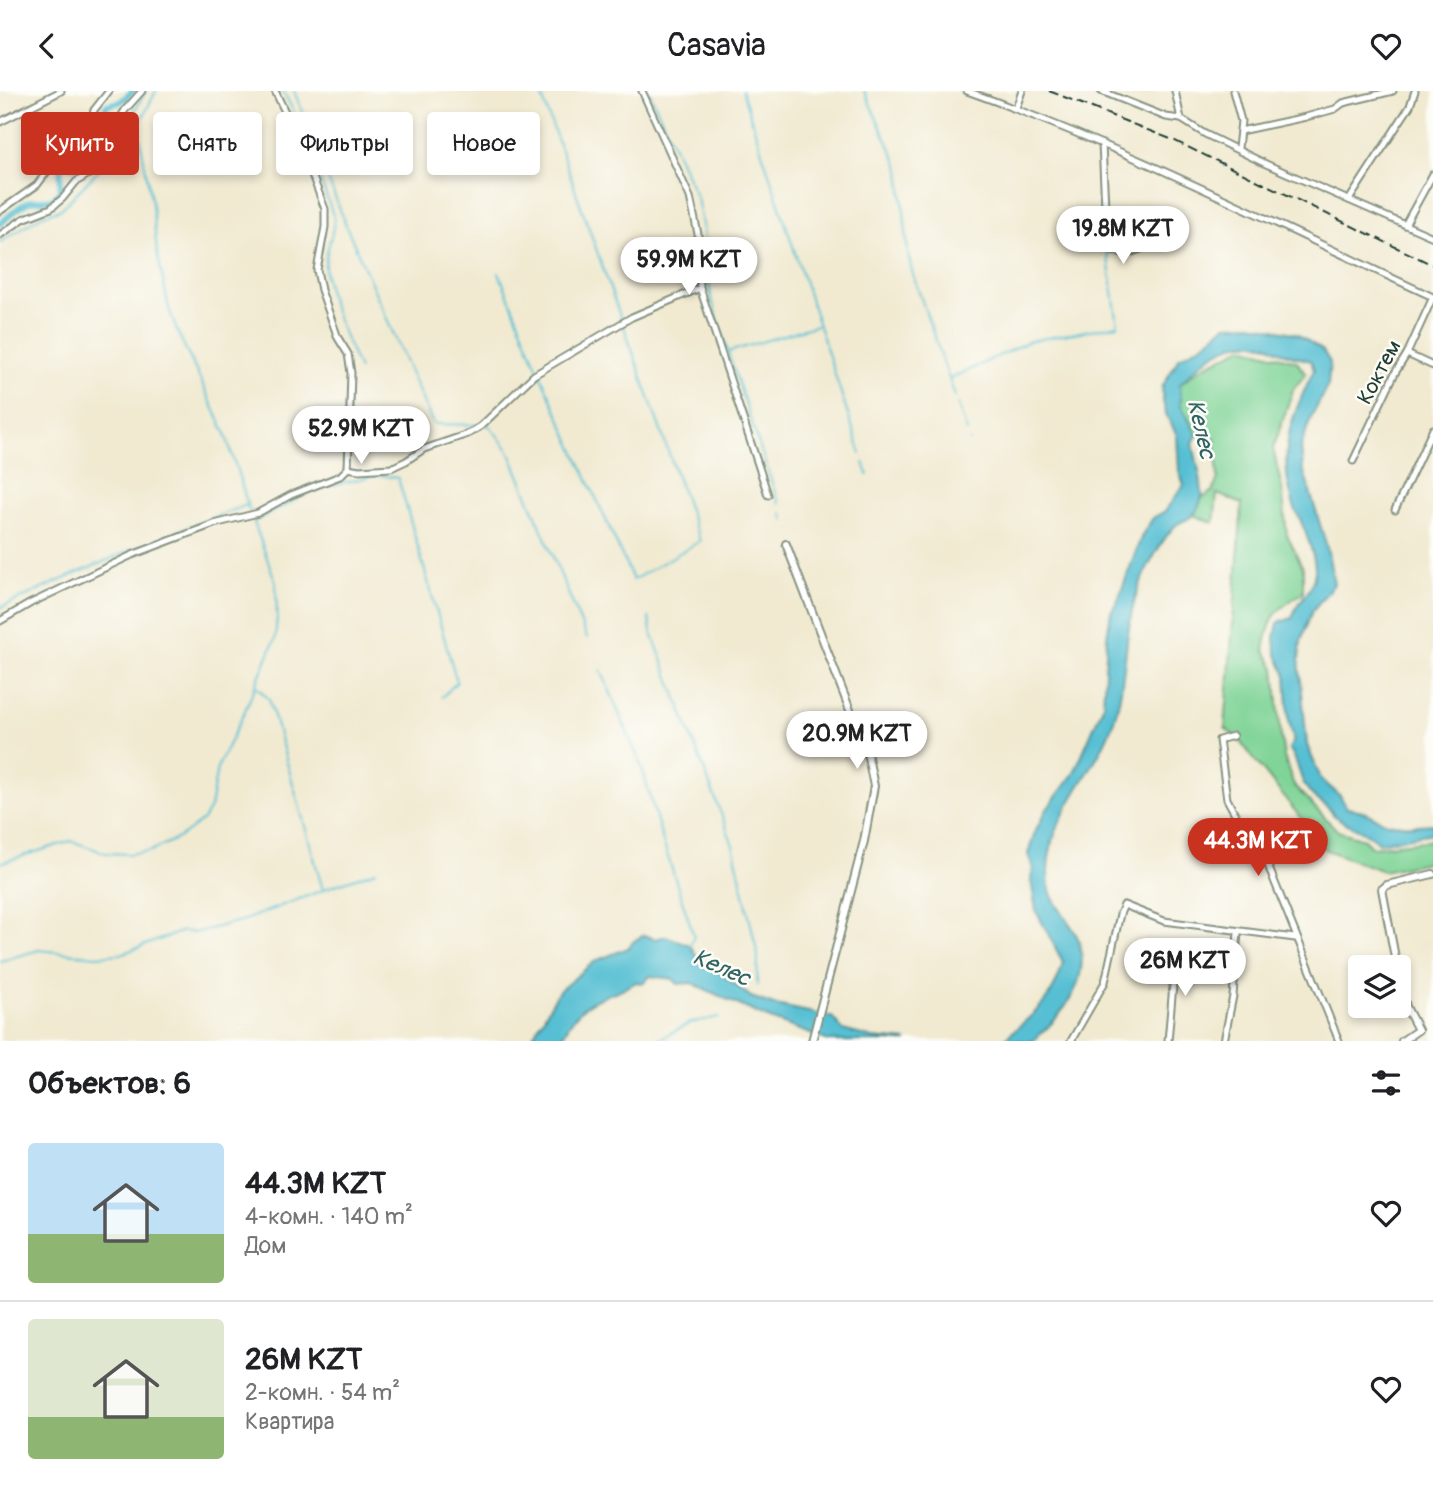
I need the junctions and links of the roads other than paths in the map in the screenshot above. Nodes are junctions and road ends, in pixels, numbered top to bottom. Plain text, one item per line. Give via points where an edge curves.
1 (61, 91) edge
2 (109, 91) edge
3 (142, 91) edge
4 (275, 91) edge
5 (642, 91) edge
6 (967, 91) edge
7 (1022, 91) edge
8 (1101, 91) edge
9 (1175, 91) edge
10 (1233, 91) edge
11 (1393, 91) edge
12 (1415, 91) edge
13 (1016, 109) junction
14 (1181, 119) junction
15 (0, 122) edge
16 (1240, 131) junction
17 (1102, 144) junction
18 (1238, 148) junction
19 (1433, 174) edge
20 (1349, 201) junction
21 (1105, 207) junction
22 (0, 211) edge
23 (1118, 213) dead end
24 (1143, 218) dead end
25 (1405, 225) junction
26 (0, 235) edge
27 (1433, 237) edge
28 (700, 288) junction
29 (1433, 297) edge
30 (1407, 354) junction
31 (1433, 366) edge
32 (1433, 429) edge
33 (1353, 461) dead end
34 (348, 468) junction
35 (768, 495) dead end
36 (1395, 510) dead end
37 (786, 544) dead end
38 (0, 621) edge
39 (1233, 736) dead end
40 (1433, 874) edge
41 (1238, 932) junction
42 (1295, 938) junction
43 (1176, 952) dead end
44 (1395, 955) edge
45 (1411, 1018) edge
46 (813, 1041) edge
47 (1071, 1041) edge
48 (1168, 1041) edge
49 (1224, 1041) edge
50 (1339, 1041) edge
51 (1402, 1041) edge

1 - 15 street
2 - 22 street via 94,110 82,150 55,161 37,185
3 - 26 street via 125,110 89,174 51,208
4 - 34 street via 325,209 317,270 351,373
5 - 28 street via 690,197 698,234
6 - 13 street
7 - 13 street
8 - 14 street
9 - 14 street
10 - 16 street
11 - 16 street
12 - 20 street
13 - 17 street
14 - 18 street
16 - 18 street
17 - 21 street
17 - 29 street
18 - 20 street
19 - 25 street
20 - 25 street
21 - 23 street
21 - 24 street via 1112,249 1117,253 1141,249
25 - 27 street
28 - 34 street via 632,317 534,375 468,434 424,449 391,468
28 - 35 street
29 - 30 street, Коктем
30 - 31 street
30 - 33 street, Коктем
32 - 36 street
34 - 38 street via 340,476 258,513 132,555
37 - 46 street via 869,757 874,786
39 - 42 street via 1219,740 1227,799 1267,863
40 - 44 street via 1382,889
41 - 42 street
41 - 47 street via 1164,922 1124,905 1105,982
41 - 49 street
42 - 50 street
43 - 48 street
45 - 51 street via 1418,1030

